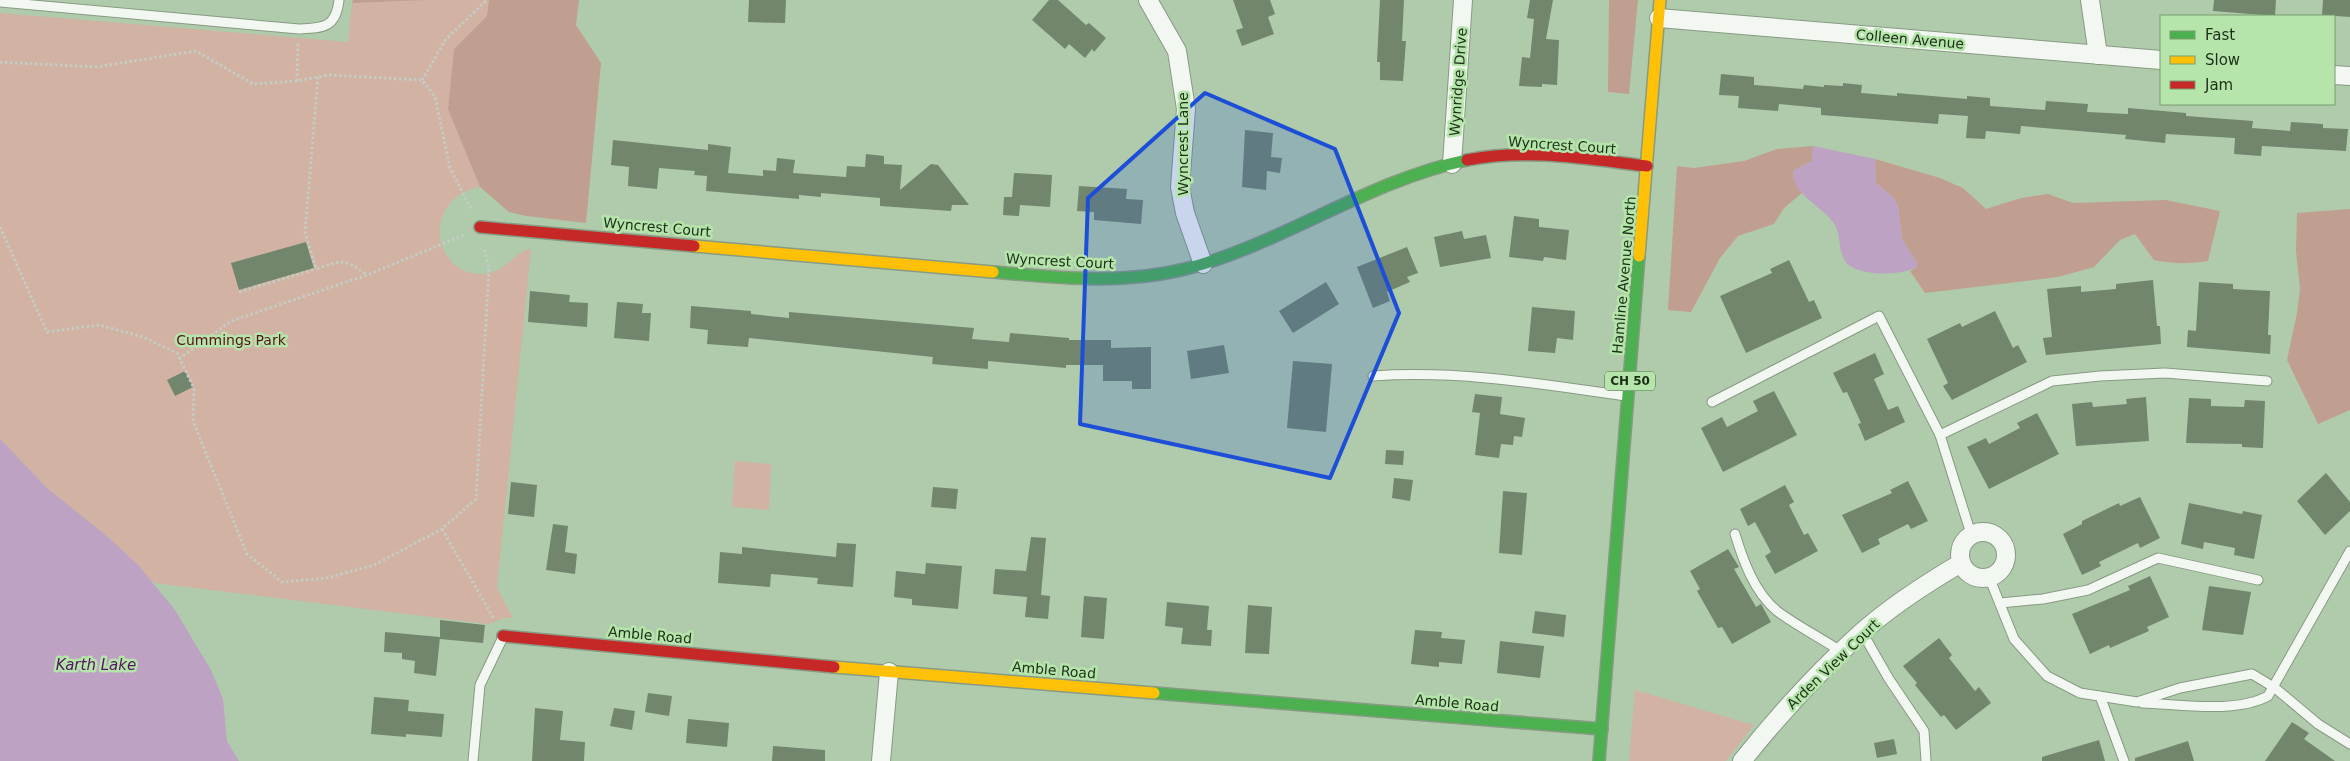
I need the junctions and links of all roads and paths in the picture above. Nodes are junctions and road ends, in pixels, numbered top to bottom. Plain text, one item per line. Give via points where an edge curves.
1 (339, 0) edge
2 (487, 0) edge
3 (1148, 0) edge
4 (1463, 0) edge
5 (1660, 0) edge
6 (2090, 0) edge
7 (0, 2) edge
8 (1659, 18) junction
9 (299, 29) junction
10 (2098, 55) junction
11 (2160, 60) edge
12 (0, 62) edge
13 (2335, 75) edge
14 (2350, 76) edge
15 (318, 77) junction
16 (422, 80) junction
17 (297, 81) junction
18 (1452, 164) junction
19 (1647, 166) junction
20 (0, 227) edge
21 (480, 227) junction
22 (1203, 264) junction
23 (316, 269) junction
24 (367, 275) junction
25 (239, 292) dead end
26 (179, 358) junction
27 (1373, 376) dead end
28 (2267, 382) dead end
29 (1629, 397) junction
30 (1712, 402) dead end
31 (1940, 435) junction
32 (442, 528) junction
33 (1735, 534) dead end
34 (1971, 534) junction
35 (2350, 552) edge
36 (1961, 563) junction
37 (1989, 577) junction
38 (2258, 580) dead end
39 (2000, 603) junction
40 (1862, 632) junction
41 (504, 636) junction
42 (1842, 652) junction
43 (888, 672) junction
44 (2275, 688) junction
45 (2100, 696) junction
46 (2137, 702) junction
47 (1602, 729) junction
48 (2350, 744) edge
49 (473, 761) edge
50 (881, 761) edge
51 (1599, 761) edge
52 (1742, 761) edge
53 (1926, 761) edge
54 (2124, 761) edge

1 - 9 lane via 338,11 331,23 320,28
2 - 16 path via 446,39
3 - 22 street, Wyncrest Lane via 1177,51 1186,109 1180,187 1185,213
4 - 18 street, Wynridge Drive
5 - 8 street, Hamline Avenue North / CH 50
6 - 10 street
7 - 9 lane
8 - 10 street, Colleen Avenue
8 - 19 street, Hamline Avenue North / CH 50
9 - 17 path
10 - 11 street, Colleen Avenue
12 - 17 path via 96,66 196,51 253,84
13 - 14 street
15 - 16 path
15 - 17 path
15 - 23 path via 305,232
16 - 21 path via 435,97 450,168
18 - 19 street, Wyncrest Court via 1481,156 1522,154
18 - 22 street, Wyncrest Court via 1406,177
19 - 29 street, Hamline Avenue North / CH 50
20 - 26 path via 47,332 99,325 143,336 176,353
21 - 22 street, Wyncrest Court via 1078,280 1128,279
21 - 24 path
21 - 32 path via 490,269 476,499
23 - 24 path via 338,262 351,263
23 - 25 path
24 - 26 path via 231,321
26 - 32 path via 194,388 193,422 247,554 282,582 327,578 374,565
27 - 29 lane via 1440,374 1489,377
28 - 31 lane via 2165,373 2052,381
29 - 47 street, Hamline Avenue North / CH 50
30 - 31 lane via 1879,316
31 - 34 lane
32 - 41 path
33 - 42 lane via 1755,583 1776,610
34 - 36 street via 1963,542
34 - 37 street via 1988,532 2002,542 2005,558 1997,573
35 - 44 lane
36 - 37 street via 1972,575
36 - 40 street, Arden View Court
37 - 39 lane
38 - 39 lane via 2158,558 2088,590
39 - 45 lane via 2014,638 2047,676 2080,693
40 - 42 street, Arden View Court
40 - 53 lane via 1924,731
41 - 43 street, Amble Road
41 - 49 lane via 480,685
42 - 52 street, Arden View Court
43 - 47 street, Amble Road
43 - 50 street
44 - 46 lane via 2258,702 2236,706
44 - 46 lane via 2252,674 2180,688
44 - 48 lane via 2318,724
45 - 46 lane
45 - 54 lane
47 - 51 street, Hamline Avenue North / CH 50

